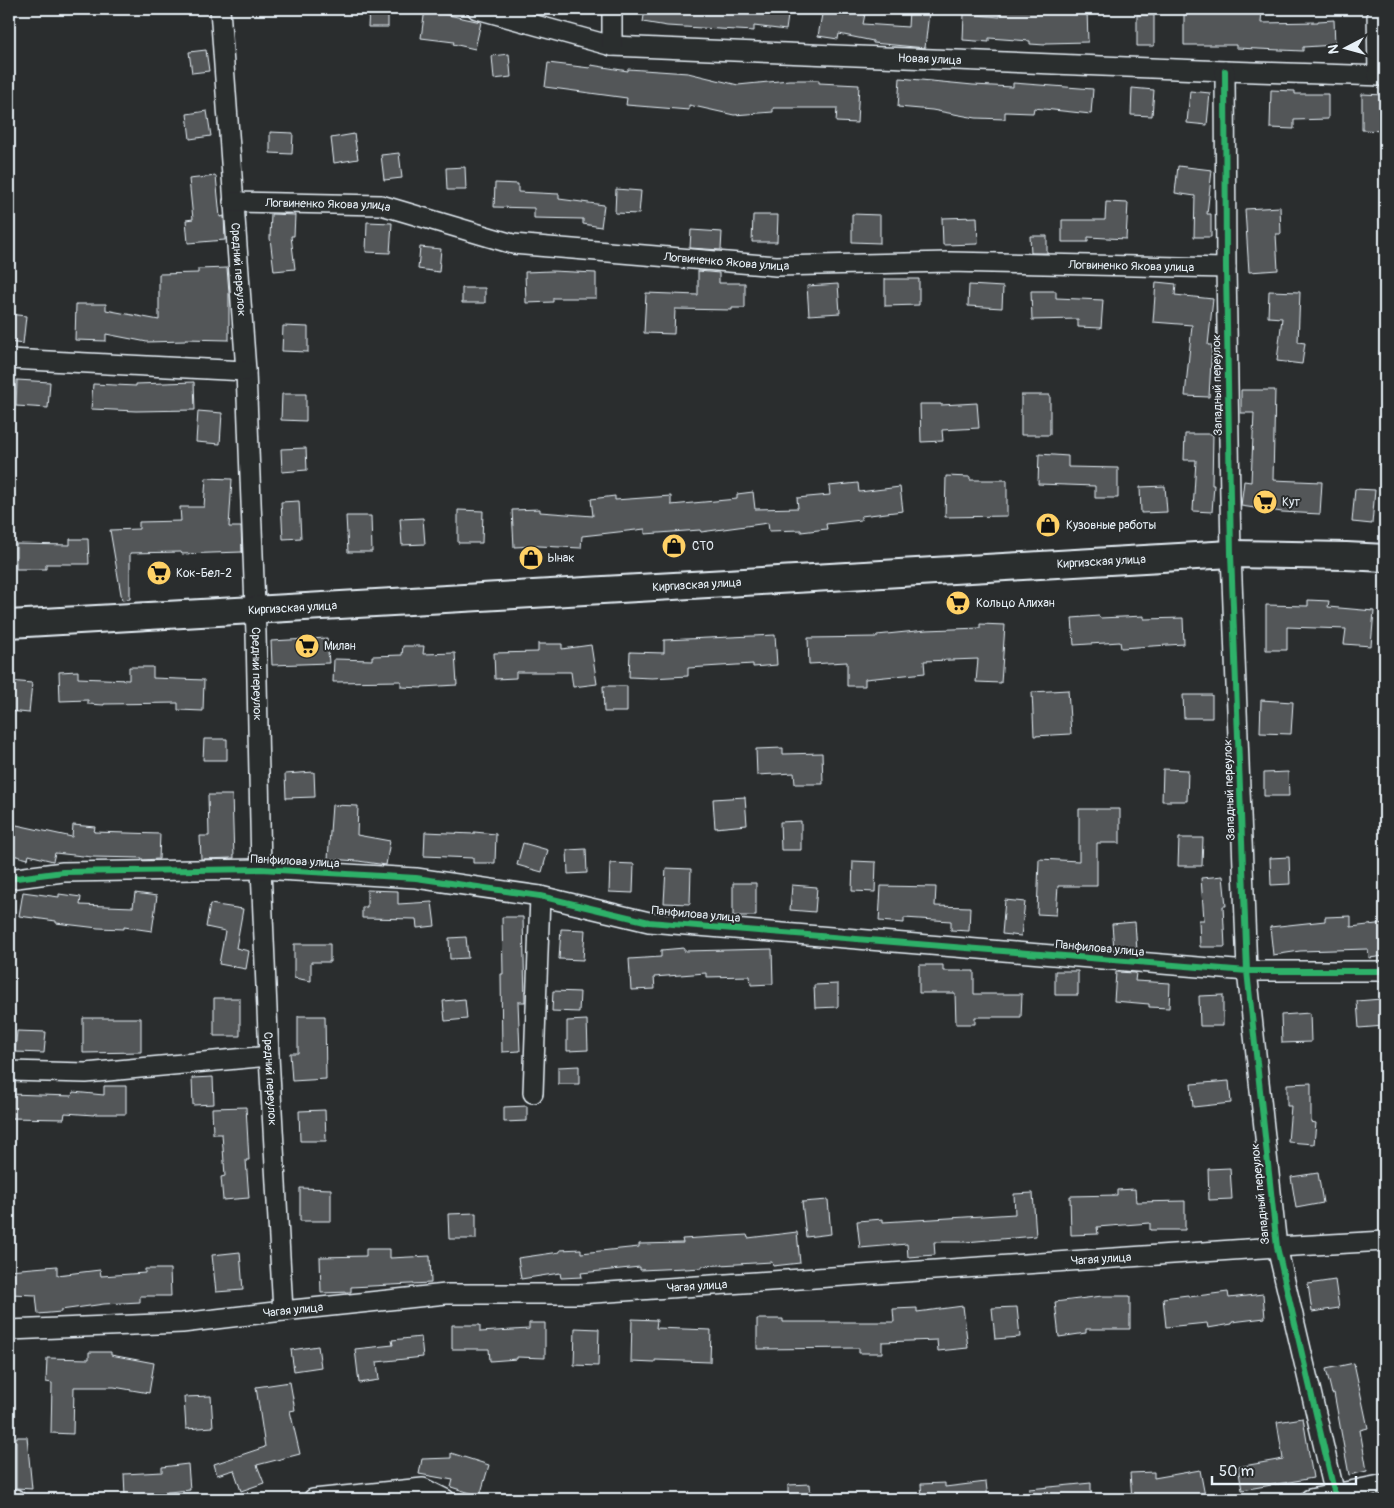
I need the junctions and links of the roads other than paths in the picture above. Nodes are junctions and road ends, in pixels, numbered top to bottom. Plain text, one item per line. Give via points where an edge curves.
1 (220, 9) edge
2 (477, 9) edge
3 (612, 9) edge
4 (1377, 9) edge
5 (612, 46) junction
6 (1225, 71) junction
7 (1382, 76) edge
8 (233, 202) junction
9 (1226, 268) junction
10 (9, 360) edge
11 (246, 371) junction
12 (1231, 554) junction
13 (1385, 558) edge
14 (255, 611) junction
15 (9, 624) edge
16 (261, 869) junction
17 (9, 879) edge
18 (540, 896) junction
19 (1247, 971) junction
20 (1385, 971) edge
21 (269, 1056) junction
22 (9, 1071) edge
23 (533, 1093) dead end
24 (1385, 1242) edge
25 (1277, 1246) junction
26 (284, 1310) junction
27 (9, 1330) edge
28 (1385, 1484) edge
29 (1336, 1497) edge
30 (9, 1499) edge
31 (15, 1499) edge
32 (313, 1499) edge
33 (445, 1499) edge
34 (1310, 1499) edge

1 - 8 street, Средний переулок
2 - 5 street, Новая улица
3 - 5 street
4 - 7 street
5 - 6 street, Новая улица
6 - 7 street, Новая улица
6 - 9 street, Западный переулок
8 - 9 street, Логвиненко Якова улица via 381,206 513,244 776,266 949,262
8 - 11 street, Средний переулок
9 - 12 street, Западный переулок
10 - 11 street
11 - 14 street, Средний переулок
12 - 13 main road, Киргизская улица
12 - 14 main road, Киргизская улица
12 - 19 street, Западный переулок
14 - 15 main road, Киргизская улица
14 - 16 street, Средний переулок
16 - 17 street, Панфилова улица via 63,872
16 - 18 street, Панфилова улица via 416,878
16 - 21 street, Средний переулок
18 - 19 street, Панфилова улица via 649,922
18 - 23 street
19 - 20 street, Панфилова улица
19 - 25 street, Западный переулок
21 - 22 street via 86,1073
21 - 26 street, Средний переулок
24 - 25 street, Чагая улица
25 - 26 street, Чагая улица via 579,1294 446,1294
25 - 29 street, Западный переулок
26 - 27 street, Чагая улица via 182,1323
28 - 29 street
29 - 34 street
30 - 31 street
32 - 33 street via 423,1488

